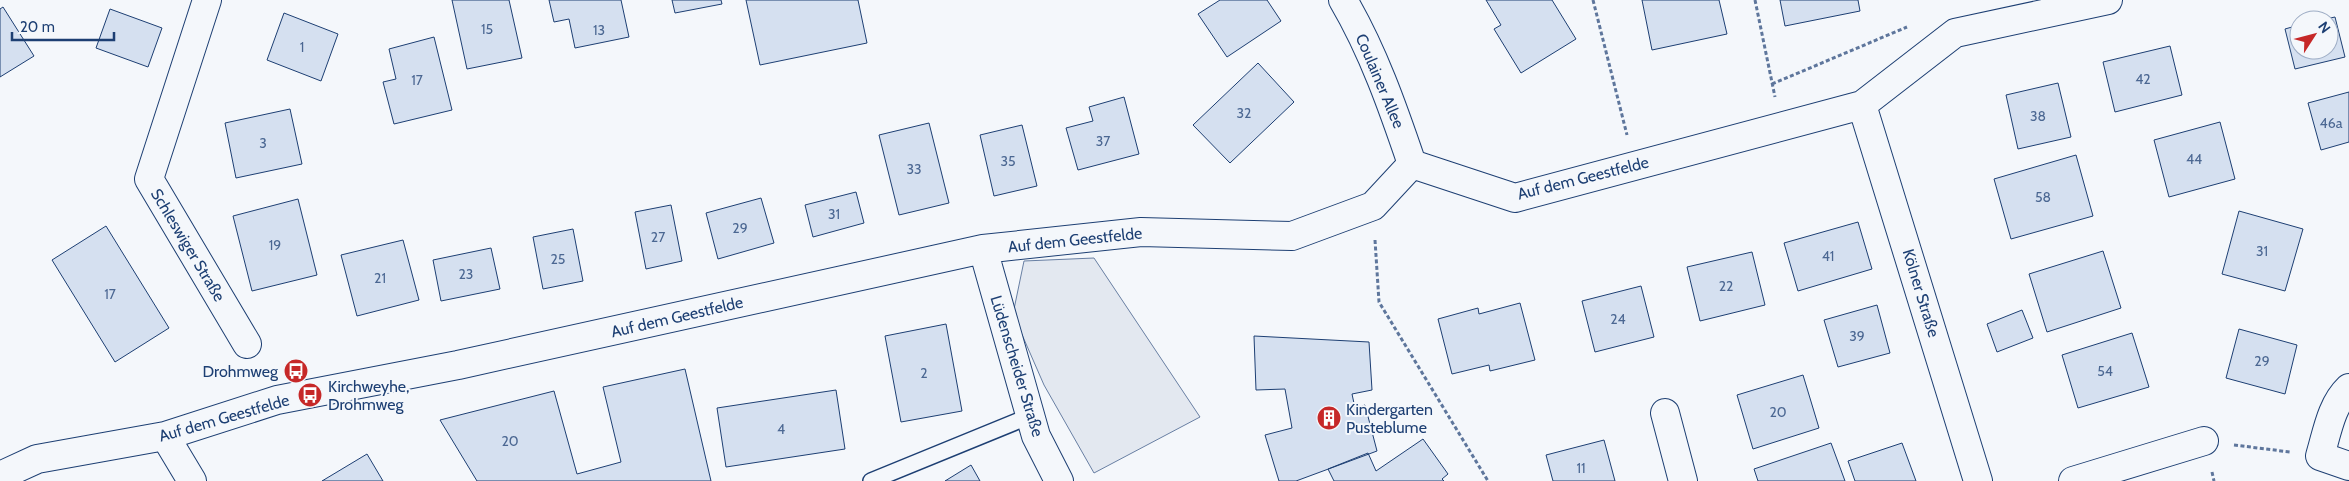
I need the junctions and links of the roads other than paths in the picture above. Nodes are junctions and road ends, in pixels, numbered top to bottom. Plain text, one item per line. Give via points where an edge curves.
1 (207, 0) edge
2 (1343, 0) edge
3 (2108, 0) edge
4 (1862, 105) junction
5 (1412, 164) junction
6 (983, 249) junction
7 (247, 344) dead end
8 (2349, 388) edge
9 (1665, 413) dead end
10 (1030, 416) junction
11 (164, 436) junction
12 (2204, 440) road end
13 (2349, 466) edge
14 (0, 476) edge
15 (192, 481) edge
16 (871, 481) edge
17 (1059, 481) edge
18 (1683, 481) edge
19 (1978, 481) edge
20 (2073, 481) edge

1 - 7 street, Schleswiger Straße via 148,179
2 - 5 street, Coulainer Allee via 1393,107
3 - 4 street, Auf dem Geestfelde via 1955,32
4 - 5 street, Auf dem Geestfelde via 1516,198
4 - 19 street, Kölner Straße
5 - 6 street, Auf dem Geestfelde via 1373,206 1292,236 1141,232
6 - 10 street, Lüdenscheider Straße
6 - 11 street, Auf dem Geestfelde via 458,365 278,400
8 - 13 street via 2332,415 2320,456
9 - 18 street
10 - 16 lane
10 - 17 street, Lüdenscheider Straße via 1036,436
11 - 14 street, Auf dem Geestfelde via 37,459
11 - 15 street
12 - 20 street

